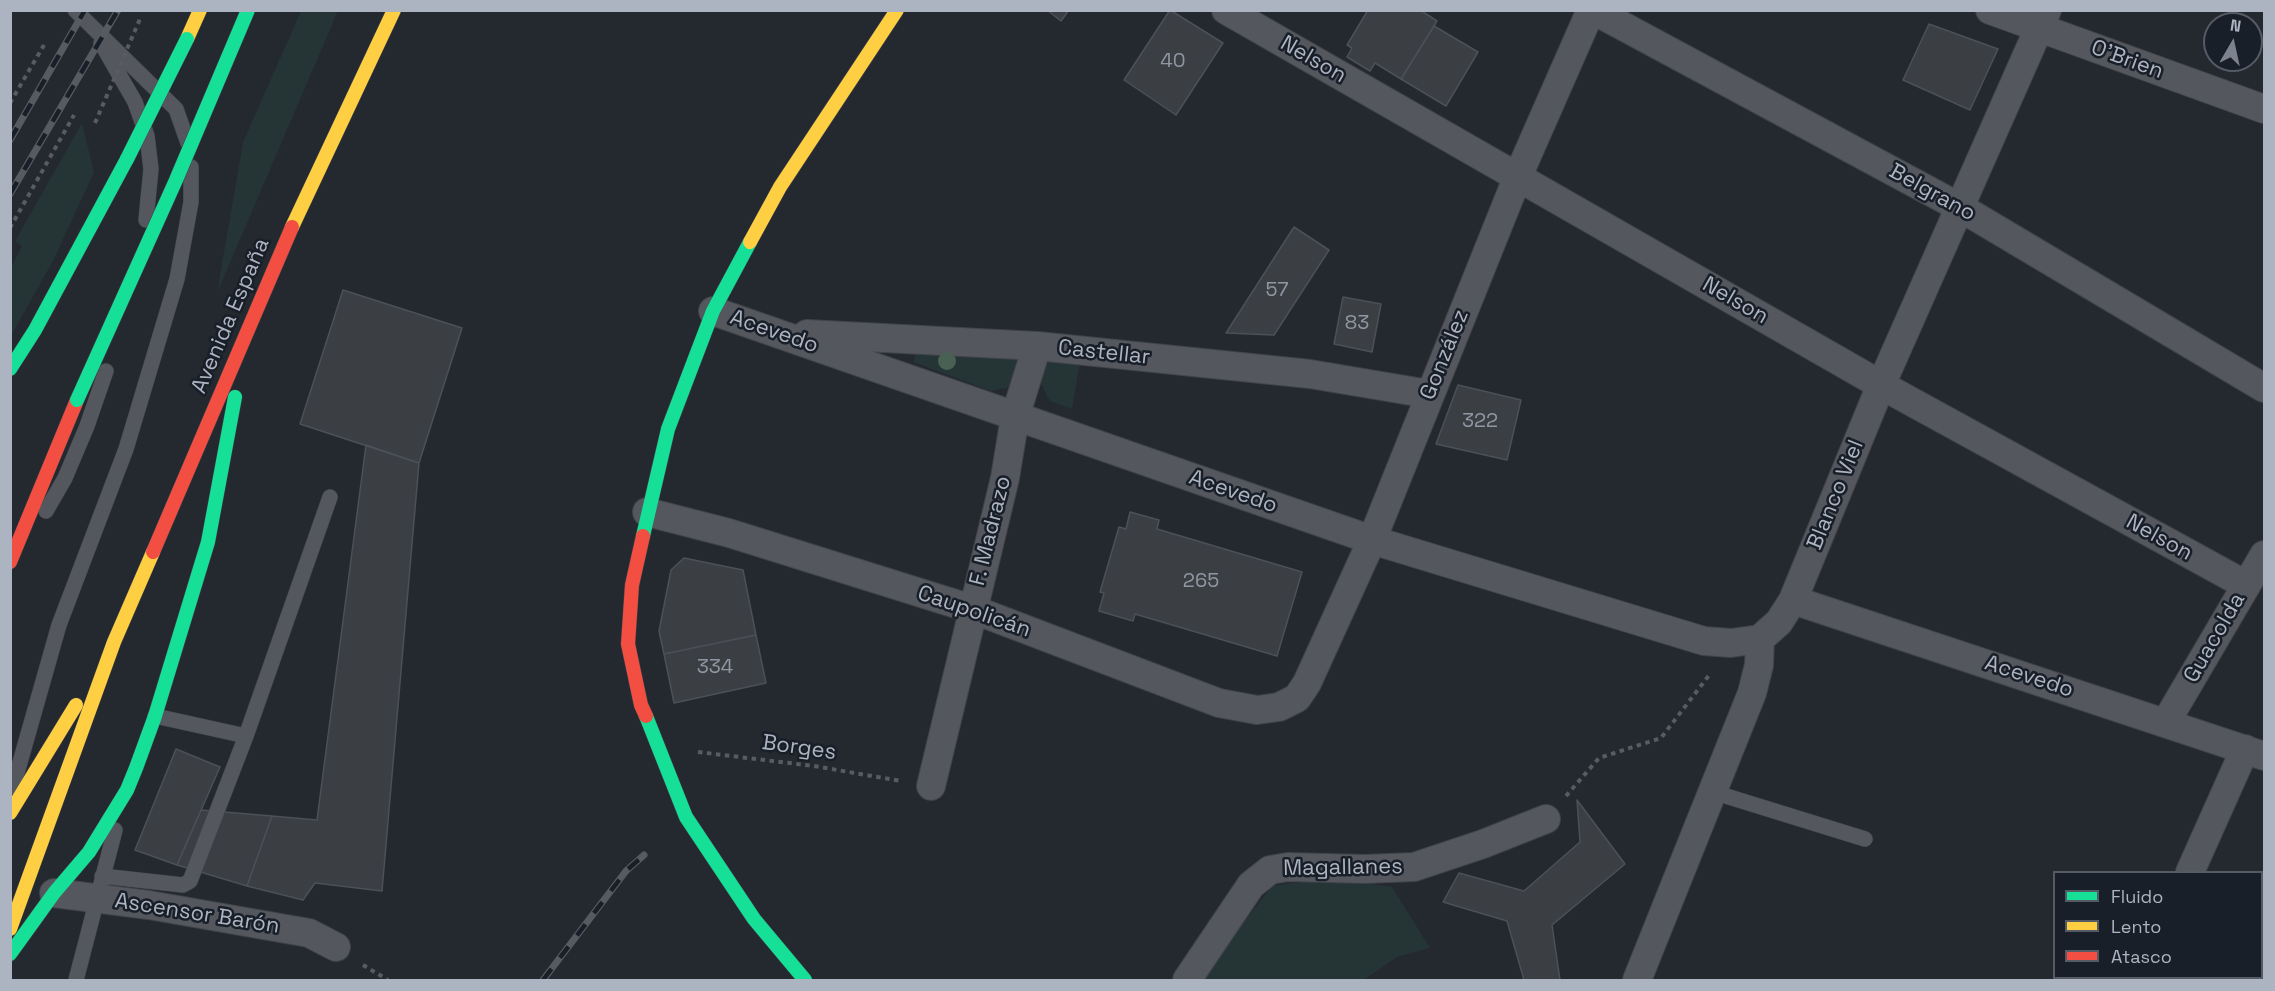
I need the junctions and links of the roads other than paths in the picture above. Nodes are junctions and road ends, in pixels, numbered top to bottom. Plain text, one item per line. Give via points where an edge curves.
1 (75, 10) edge
2 (200, 10) edge
3 (248, 10) edge
4 (394, 10) edge
5 (897, 10) edge
6 (1226, 10) edge
7 (1592, 10) edge
8 (1990, 10) edge
9 (2043, 20) edge
10 (92, 27) junction
11 (2265, 109) edge
12 (1518, 176) junction
13 (1961, 208) junction
14 (713, 311) junction
15 (778, 332) junction
16 (245, 338) junction
17 (1037, 346) junction
18 (10, 369) edge
19 (1881, 385) junction
20 (2265, 388) edge
21 (1429, 394) junction
22 (77, 400) junction
23 (1015, 417) junction
24 (23, 493) dead end
25 (330, 497) dead end
26 (647, 512) junction
27 (1371, 540) junction
28 (2265, 555) edge
29 (10, 562) edge
30 (10, 570) edge
31 (2246, 585) junction
32 (1793, 600) junction
33 (972, 609) junction
34 (1760, 639) junction
35 (114, 642) junction
36 (1297, 698) joint
37 (155, 716) junction
38 (2166, 722) junction
39 (246, 736) junction
40 (2255, 753) edge
41 (931, 786) road end
42 (127, 789) junction
43 (1713, 792) junction
44 (10, 796) edge
45 (10, 813) edge
46 (1546, 819) road end
47 (1865, 839) dead end
48 (2191, 871) edge
49 (100, 887) junction
50 (54, 893) junction
51 (10, 929) edge
52 (336, 948) dead end
53 (10, 954) edge
54 (76, 981) edge
55 (805, 981) edge
56 (1187, 981) edge
57 (1637, 981) edge

1 - 10 lane
2 - 18 main road, bridge via 127,159
3 - 22 main road, bridge
4 - 16 main road, Avenida España
5 - 14 main road via 780,187
6 - 12 street, Nelson
7 - 12 street, González
7 - 13 street, Belgrano
8 - 9 street, O'Brien
9 - 11 street, O'Brien
9 - 13 street, Blanco Viel
10 - 30 lane via 135,102 147,136 151,169 144,238 128,302 87,426 65,478
10 - 44 lane via 176,109 191,152 191,202 177,279 126,449 59,625
12 - 19 street, Nelson
12 - 21 street, González
13 - 19 street, Blanco Viel
13 - 20 street, Belgrano
14 - 15 street, Acevedo
14 - 26 main road via 668,429
15 - 17 street, Castellar
15 - 23 street, Acevedo
16 - 35 main road, Avenida España
16 - 37 main road via 208,542
17 - 21 street, Castellar via 1310,374
17 - 23 street, F. Madrazo
19 - 31 street, Nelson
19 - 32 street, Blanco Viel
21 - 27 street, González
22 - 24 main road
22 - 29 main road
23 - 27 street, Acevedo
23 - 33 street, F. Madrazo via 1005,478
25 - 39 lane
26 - 33 street, Caupolicán via 729,533
26 - 55 main road via 632,585 628,644 641,705 686,817 754,920
27 - 34 street, Acevedo via 1704,641
27 - 36 street, González
28 - 31 street, Guacolda
31 - 38 street, Guacolda
32 - 34 street, Blanco Viel via 1779,622
32 - 38 street, Acevedo
33 - 36 street, Caupolicán via 1219,703 1257,710 1279,707
33 - 41 street, F. Madrazo
34 - 43 street via 1752,693
35 - 45 main road, Avenida España
35 - 51 main road, Avenida España
37 - 39 lane
37 - 42 main road
38 - 40 street, Acevedo
39 - 49 lane via 190,881 183,885
40 - 48 street
42 - 49 lane
42 - 50 main road via 89,852
43 - 47 lane
43 - 57 street
46 - 56 street, Magallanes via 1414,867 1270,870 1251,885
49 - 50 street, Ascensor Barón
49 - 52 street, Ascensor Barón via 309,933
49 - 54 lane
50 - 53 main road

